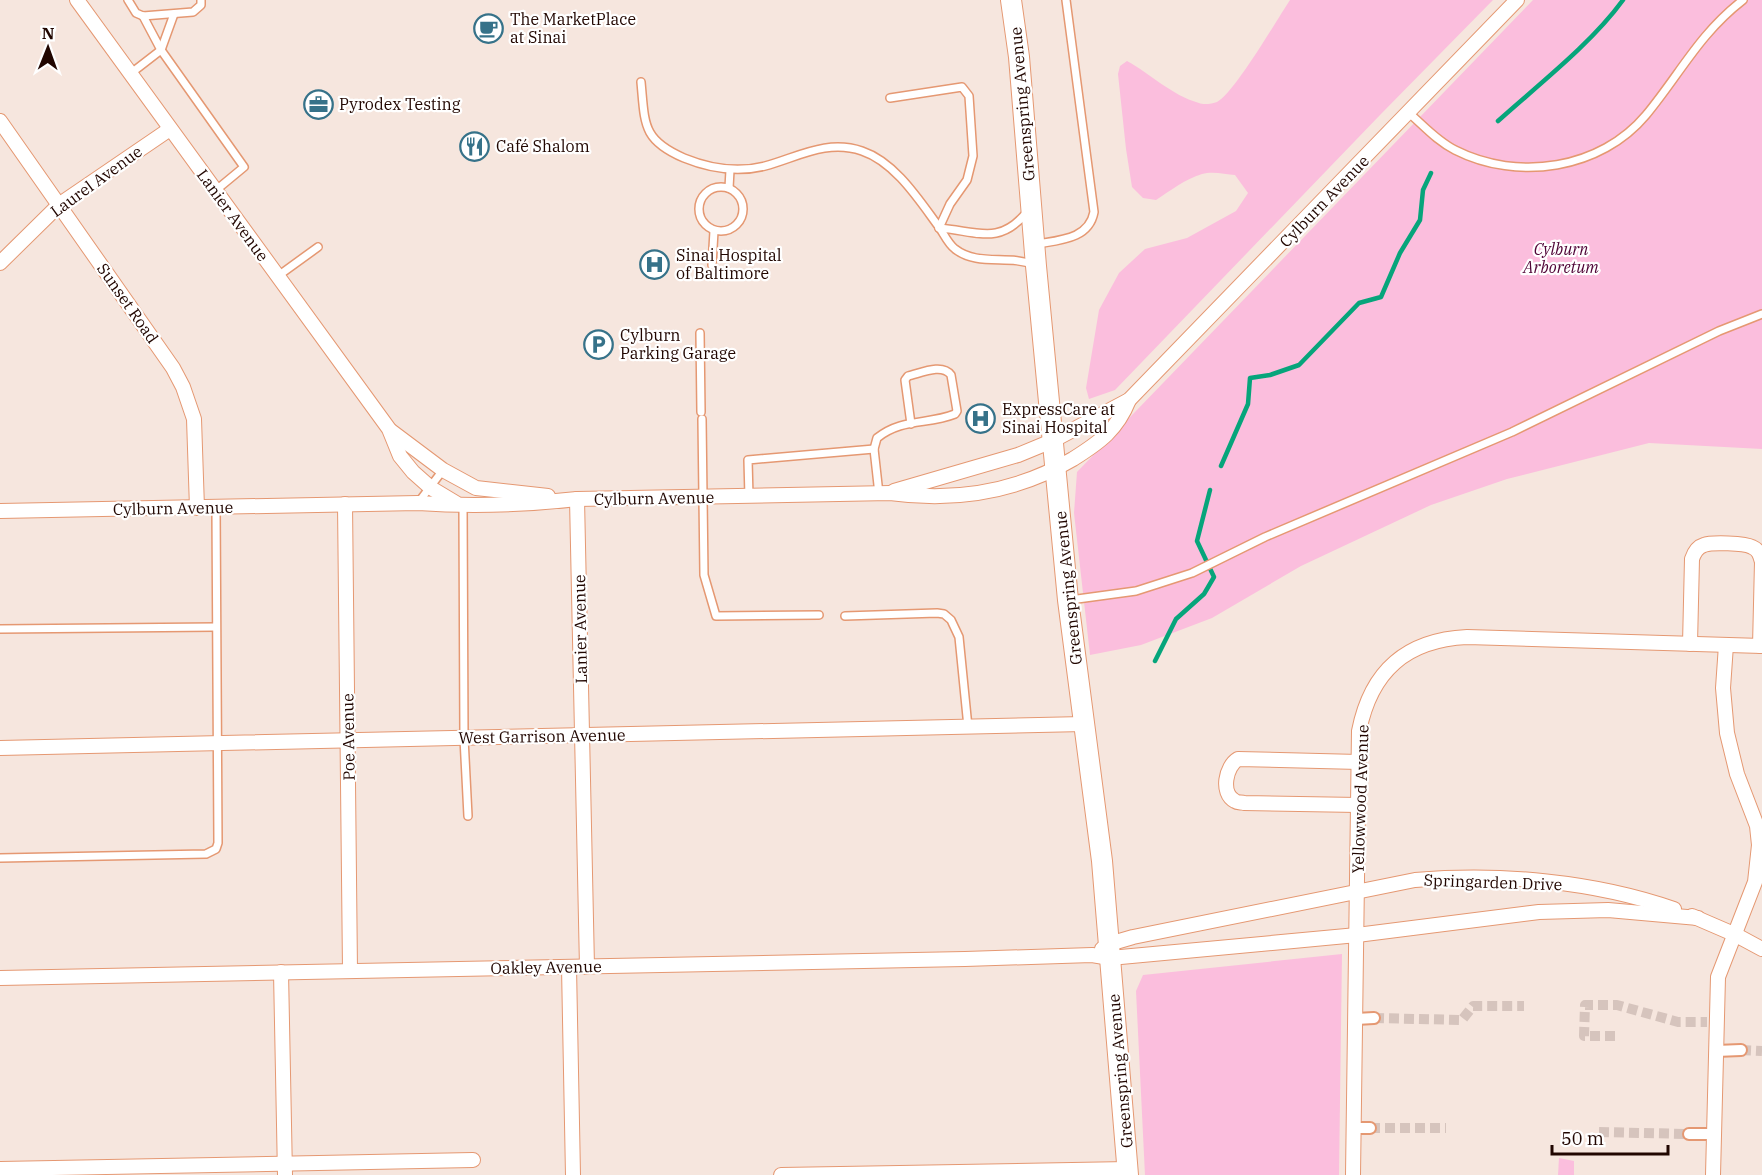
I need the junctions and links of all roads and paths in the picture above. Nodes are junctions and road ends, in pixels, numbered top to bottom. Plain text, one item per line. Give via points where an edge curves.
1 (77, 0) edge
2 (128, 0) edge
3 (201, 0) edge
4 (1011, 0) edge
5 (1066, 0) edge
6 (1517, 0) edge
7 (1743, 0) edge
8 (174, 14) junction
9 (143, 16) junction
10 (161, 50) junction
11 (130, 74) junction
12 (641, 82) dead end
13 (891, 98) dead end
14 (1409, 113) junction
15 (0, 121) edge
16 (170, 129) junction
17 (730, 170) junction
18 (729, 188) junction
19 (215, 190) junction
20 (60, 204) junction
21 (1031, 207) junction
22 (939, 228) junction
23 (714, 231) junction
24 (1035, 244) junction
25 (318, 247) dead end
26 (0, 263) edge
27 (712, 265) dead end
28 (1036, 266) junction
29 (278, 276) junction
30 (1762, 314) edge
31 (700, 333) dead end
32 (1129, 400) junction
33 (910, 424) junction
34 (389, 429) junction
35 (1052, 441) junction
36 (874, 449) junction
37 (1055, 469) junction
38 (443, 470) junction
39 (430, 488) junction
40 (506, 492) junction
41 (884, 493) junction
42 (703, 497) junction
43 (748, 497) junction
44 (446, 498) junction
45 (577, 499) junction
46 (418, 503) junction
47 (345, 504) junction
48 (463, 506) junction
49 (197, 508) junction
50 (216, 508) junction
51 (0, 511) edge
52 (1068, 600) junction
53 (819, 615) dead end
54 (845, 616) dead end
55 (216, 627) junction
56 (0, 629) edge
57 (1690, 644) junction
58 (1726, 645) junction
59 (1761, 646) edge
60 (1084, 724) junction
61 (968, 727) junction
62 (582, 735) junction
63 (464, 738) junction
64 (348, 740) junction
65 (218, 743) junction
66 (0, 748) edge
67 (1359, 762) junction
68 (1358, 806) junction
69 (468, 816) dead end
70 (0, 858) edge
71 (1357, 891) junction
72 (1698, 918) junction
73 (1357, 935) junction
74 (1736, 935) junction
75 (1762, 949) edge
76 (1104, 952) junction
77 (569, 967) junction
78 (587, 967) junction
79 (350, 970) junction
80 (282, 972) junction
81 (0, 978) edge
82 (1374, 1018) tunnel mouth
83 (1356, 1019) junction
84 (1741, 1050) tunnel mouth
85 (1716, 1051) junction
86 (1354, 1128) junction
87 (1370, 1128) tunnel mouth
88 (1689, 1134) tunnel mouth
89 (1714, 1134) junction
90 (473, 1160) dead end
91 (0, 1169) edge
92 (285, 1169) edge
93 (86, 1171) edge
94 (1128, 1172) edge
95 (573, 1175) edge
96 (781, 1175) edge
97 (1353, 1175) edge
98 (1713, 1175) edge

1 - 11 street, Lanier Avenue
2 - 9 lane via 136,13
3 - 8 lane via 193,12
4 - 21 main road, Greenspring Avenue
5 - 24 lane via 1094,212 1088,229 1065,239
6 - 14 street, Cylburn Avenue
7 - 14 lane via 1704,37 1632,130 1583,159 1519,167 1474,158 1438,139
8 - 9 lane
8 - 10 lane
9 - 10 lane
10 - 11 lane
10 - 19 lane via 244,167
11 - 16 street, Lanier Avenue
12 - 17 lane via 644,120 660,146 709,168
13 - 22 lane via 962,87 969,96 973,156 967,180
14 - 32 street, Cylburn Avenue
15 - 20 street, Sunset Road
16 - 19 street, Lanier Avenue
16 - 20 street, Laurel Avenue
17 - 18 lane
17 - 22 lane via 764,166 816,148 863,151 891,167
18 - 23 lane via 741,199 743,216 732,229
18 - 23 lane via 711,189 701,199 699,214
19 - 29 street, Lanier Avenue
20 - 26 street, Laurel Avenue
20 - 49 street, Sunset Road via 183,387 194,419
21 - 22 lane via 1002,232 978,234
21 - 24 main road, Greenspring Avenue
22 - 28 lane via 953,248 963,254
23 - 27 lane
24 - 28 main road, Greenspring Avenue
25 - 29 lane
28 - 35 main road, Greenspring Avenue
29 - 34 street, Lanier Avenue
30 - 52 lane via 1502,436 1192,573 1136,591
31 - 42 lane
32 - 35 street, Cylburn Avenue
32 - 37 street, Cylburn Avenue via 1112,430
33 - 33 lane via 955,414 948,370 942,368 905,380
33 - 36 lane via 885,432 877,438
34 - 38 street, Lanier Avenue
34 - 39 street, Lanier Avenue via 400,456
35 - 37 main road, Greenspring Avenue
35 - 41 street, Cylburn Avenue via 1008,458
36 - 41 lane
36 - 43 lane via 748,460
37 - 41 street, Cylburn Avenue via 1026,483 974,494 921,497
37 - 52 main road, Greenspring Avenue
38 - 39 lane
38 - 40 street, Lanier Avenue via 476,488
39 - 44 street, Lanier Avenue
39 - 46 lane
40 - 44 street, Cylburn Avenue
40 - 45 street, Lanier Avenue
41 - 43 street, Cylburn Avenue
42 - 43 street, Cylburn Avenue
42 - 45 street, Cylburn Avenue
42 - 53 lane via 704,575 716,616
44 - 46 street, Cylburn Avenue
44 - 48 street, Lanier Avenue
45 - 48 street, Cylburn Avenue
45 - 62 street, Lanier Avenue
46 - 47 street, Cylburn Avenue
46 - 48 street, Cylburn Avenue
47 - 50 street, Cylburn Avenue
47 - 64 street, Poe Avenue
48 - 63 lane
49 - 50 street, Cylburn Avenue
49 - 51 street, Cylburn Avenue
50 - 55 lane
52 - 60 main road, Greenspring Avenue
54 - 61 lane via 937,613 951,620 959,637
55 - 56 lane
55 - 65 lane
57 - 58 street, Yellowwood Avenue
57 - 59 street via 1692,560 1702,545 1723,544 1746,545 1760,553
57 - 67 street, Yellowwood Avenue via 1467,637 1428,643 1394,663 1370,693 1359,731
58 - 59 street, Yellowwood Avenue
58 - 74 street via 1723,688 1727,734 1759,845 1755,882
60 - 61 street, West Garrison Avenue
60 - 76 main road, Greenspring Avenue via 1099,831
61 - 62 street, West Garrison Avenue
62 - 63 street, West Garrison Avenue
62 - 78 street, Lanier Avenue
63 - 64 street, West Garrison Avenue
63 - 69 lane
64 - 65 street, West Garrison Avenue
64 - 79 street, Poe Avenue
65 - 66 street, West Garrison Avenue
65 - 70 lane via 218,843 210,853
67 - 68 street, Yellowwood Avenue
67 - 68 street via 1238,759 1227,771 1227,788 1235,801
68 - 71 street, Yellowwood Avenue
71 - 72 street, Springarden Drive via 1437,878 1540,881 1620,893
71 - 73 street, Yellowwood Avenue
71 - 76 street, Springarden Drive via 1134,937
72 - 73 street, Springarden Drive via 1572,910
72 - 74 street, Springarden Drive
73 - 76 street, Springarden Drive
73 - 83 street, Yellowwood Avenue
74 - 75 street, Springarden Drive
74 - 85 street via 1718,977 1712,1022
76 - 78 street, Oakley Avenue
76 - 94 main road, Greenspring Avenue
77 - 78 street, Oakley Avenue
77 - 79 street, Oakley Avenue
77 - 95 street
79 - 80 street, Oakley Avenue
80 - 81 street, Oakley Avenue
80 - 92 street
82 - 83 street
83 - 86 street, Yellowwood Avenue
84 - 85 street
85 - 89 street
86 - 87 street
86 - 97 street, Yellowwood Avenue
88 - 89 street
89 - 98 street
90 - 92 street
91 - 93 street
92 - 93 street
94 - 96 street

